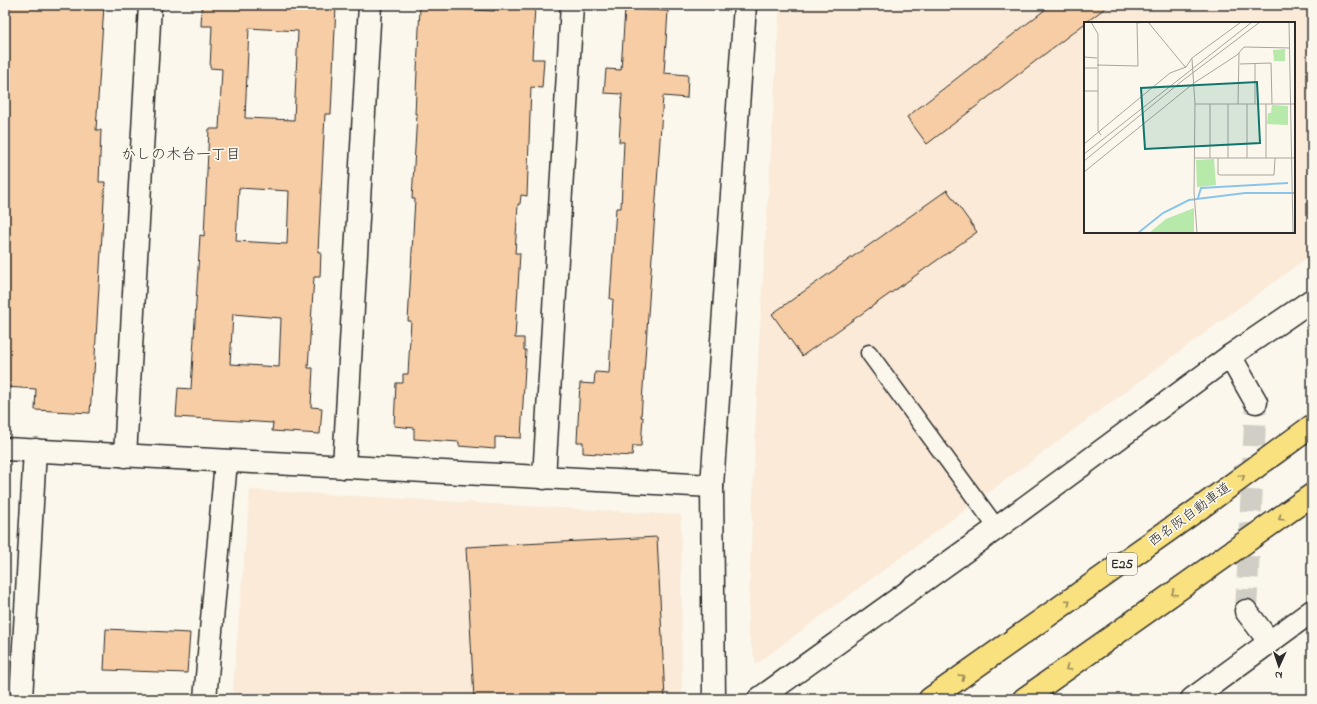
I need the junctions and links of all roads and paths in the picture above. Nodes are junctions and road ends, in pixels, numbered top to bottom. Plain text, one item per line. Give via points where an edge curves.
1 (150, 5) edge
2 (370, 5) edge
3 (572, 5) edge
4 (745, 5) edge
5 (1312, 300) edge
6 (869, 353) dead end
7 (1230, 356) junction
8 (1256, 402) tunnel mouth
9 (1312, 426) edge
10 (5, 449) edge
11 (35, 450) junction
12 (125, 456) junction
13 (226, 461) junction
14 (344, 467) junction
15 (544, 478) junction
16 (712, 486) junction
17 (1312, 495) edge
18 (997, 528) junction
19 (1246, 611) tunnel mouth
20 (1312, 611) edge
21 (1269, 642) junction
22 (21, 699) edge
23 (205, 699) edge
24 (714, 699) edge
25 (759, 699) edge
26 (930, 699) edge
27 (1024, 699) edge
28 (1192, 699) edge

1 - 12 street
2 - 14 street
3 - 15 street
4 - 16 street
5 - 7 street
6 - 18 lane
7 - 8 street
7 - 18 street
26 -> 9 highway, 西名阪自動車道 / E25 via 1194,513
10 - 11 street
11 - 12 street
11 - 22 street
12 - 13 street
13 - 14 street
13 - 23 street
14 - 15 street
15 - 16 street
16 - 24 street
17 -> 27 highway
18 - 25 street
19 - 21 street
20 - 21 street
21 - 28 street

